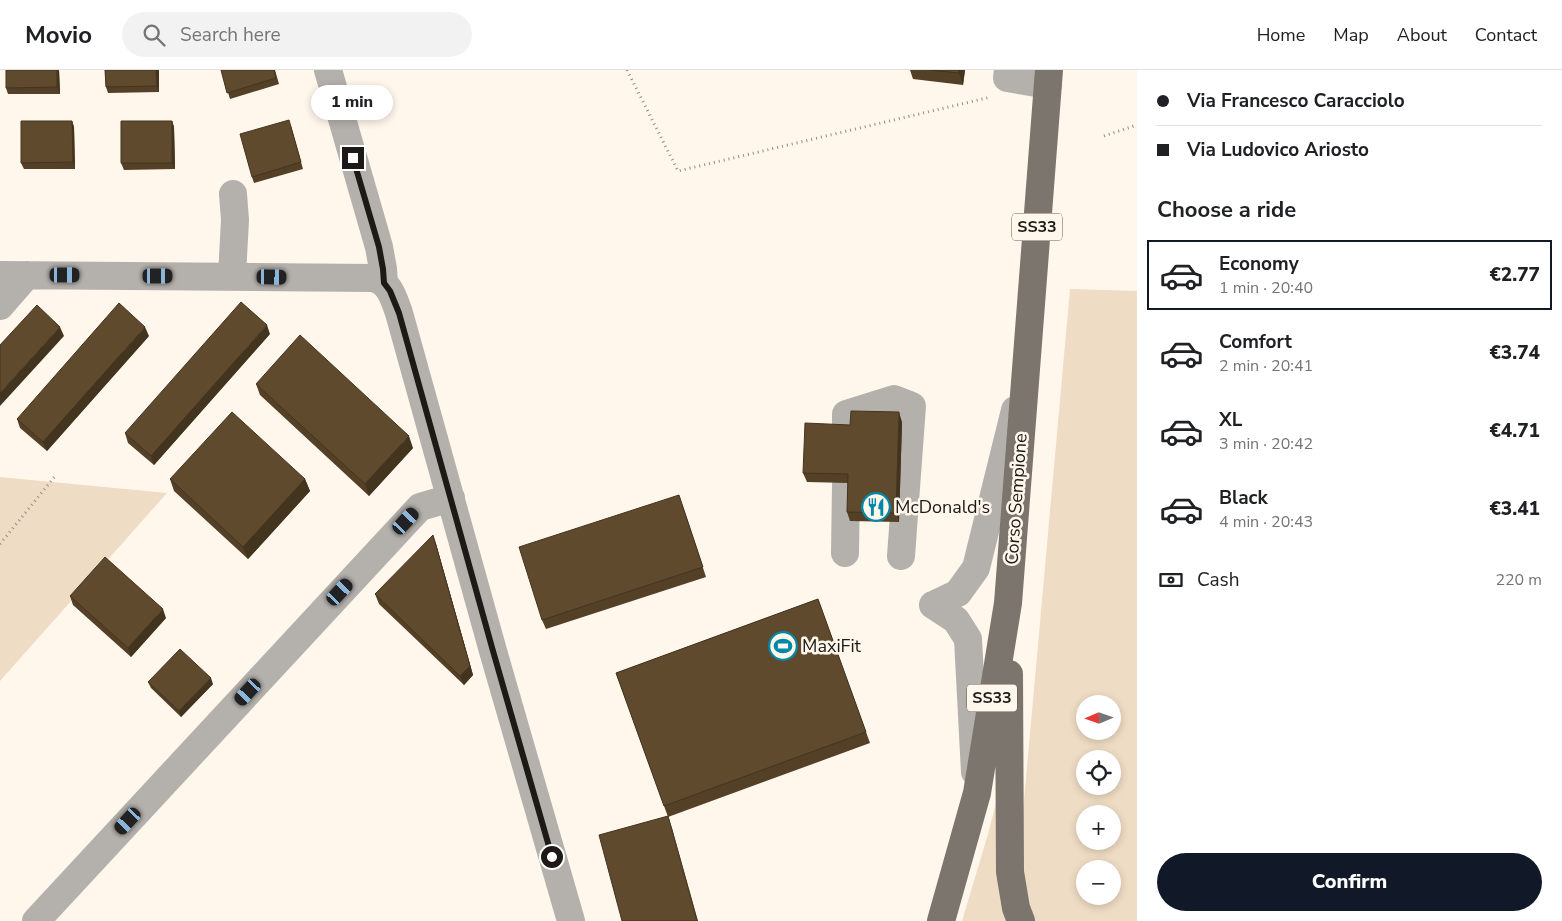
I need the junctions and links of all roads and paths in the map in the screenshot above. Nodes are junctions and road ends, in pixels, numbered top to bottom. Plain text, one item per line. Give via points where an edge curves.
1 (328, 70) edge
2 (626, 70) edge
3 (1008, 70) edge
4 (1049, 77) edge
5 (993, 97) dead end
6 (1137, 124) edge
7 (1104, 136) dead end
8 (233, 194) dead end
9 (0, 275) edge
10 (27, 275) junction
11 (232, 276) junction
12 (384, 283) junction
13 (0, 306) edge
14 (1026, 370) junction
15 (846, 432) edge
16 (56, 475) dead end
17 (846, 485) edge
18 (451, 498) junction
19 (0, 544) edge
20 (845, 553) dead end
21 (901, 556) dead end
22 (1008, 603) junction
23 (977, 793) junction
24 (36, 921) edge
25 (571, 921) edge
26 (940, 921) edge
27 (1021, 921) edge

1 - 12 street via 379,247
2 - 5 path via 678,171
3 - 4 street via 1007,78
4 - 14 main road, Corso Sempione / SS33
6 - 7 path
8 - 11 street
9 - 10 street
10 - 11 street
10 - 13 street
11 - 12 street via 372,278
12 - 18 street via 399,313
14 - 22 main road, Corso Sempione / SS33
14 - 23 street via 976,568 958,593 932,605 956,620 968,639
15 - 21 street via 846,414 894,399 912,406
16 - 19 path
17 - 20 street
18 - 24 street via 420,507
18 - 25 street
22 - 23 main road, Corso Sempione / SS33
22 - 27 main road via 1010,872
23 - 26 main road, Corso Sempione / SS33

